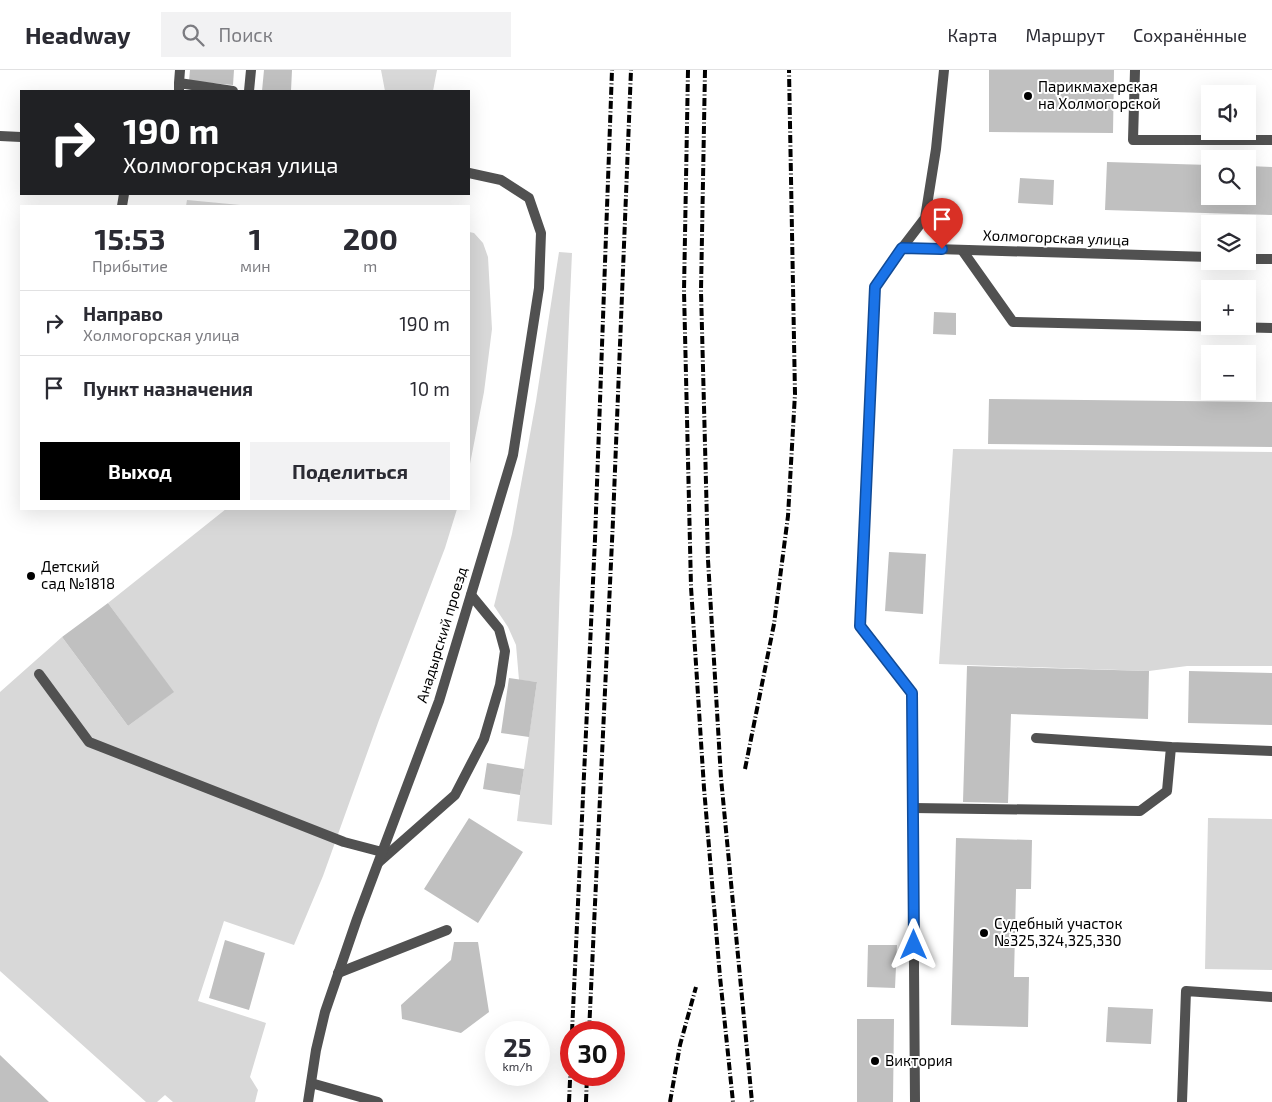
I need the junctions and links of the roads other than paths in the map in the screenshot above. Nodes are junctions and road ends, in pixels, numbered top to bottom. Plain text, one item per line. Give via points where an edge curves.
1 (180, 70) edge
2 (251, 70) edge
3 (944, 70) edge
4 (1135, 70) edge
5 (179, 87) edge
6 (220, 90) edge
7 (249, 90) edge
8 (0, 136) edge
9 (20, 137) edge
10 (1272, 140) edge
11 (470, 174) edge
12 (902, 248) junction
13 (962, 250) junction
14 (1201, 258) edge
15 (1256, 259) edge
16 (1272, 259) edge
17 (1272, 328) edge
18 (471, 595) junction
19 (39, 674) dead end
20 (1036, 738) dead end
21 (1171, 747) junction
22 (1272, 751) edge
23 (913, 808) junction
24 (382, 852) junction
25 (378, 863) junction
26 (447, 930) dead end
27 (338, 974) junction
28 (1272, 997) edge
29 (311, 1083) junction
30 (308, 1102) edge
31 (378, 1102) edge
32 (915, 1102) edge
33 (1182, 1102) edge

1 - 5 street
2 - 7 street
3 - 12 street via 925,218
4 - 10 street via 1133,140
5 - 6 street
8 - 9 street
11 - 18 street, Анадырский проезд via 502,180 529,198 540,233 539,288 513,455
12 - 13 street, Холмогорская улица
12 - 23 street via 875,287 860,626 912,693
13 - 14 street, Холмогорская улица
13 - 17 street via 1013,322
15 - 16 street
18 - 24 street, Анадырский проезд via 438,701
18 - 25 street via 498,629 505,650 500,684 484,739 455,795
19 - 24 street via 89,742 344,842
20 - 21 street
21 - 22 street
21 - 23 street via 1167,791 1140,811
23 - 32 street
24 - 25 street, Анадырский проезд
25 - 27 street, Анадырский проезд
26 - 27 street
27 - 29 street, Анадырский проезд via 325,1012
28 - 33 street via 1186,991
29 - 30 street, Анадырский проезд
29 - 31 street

